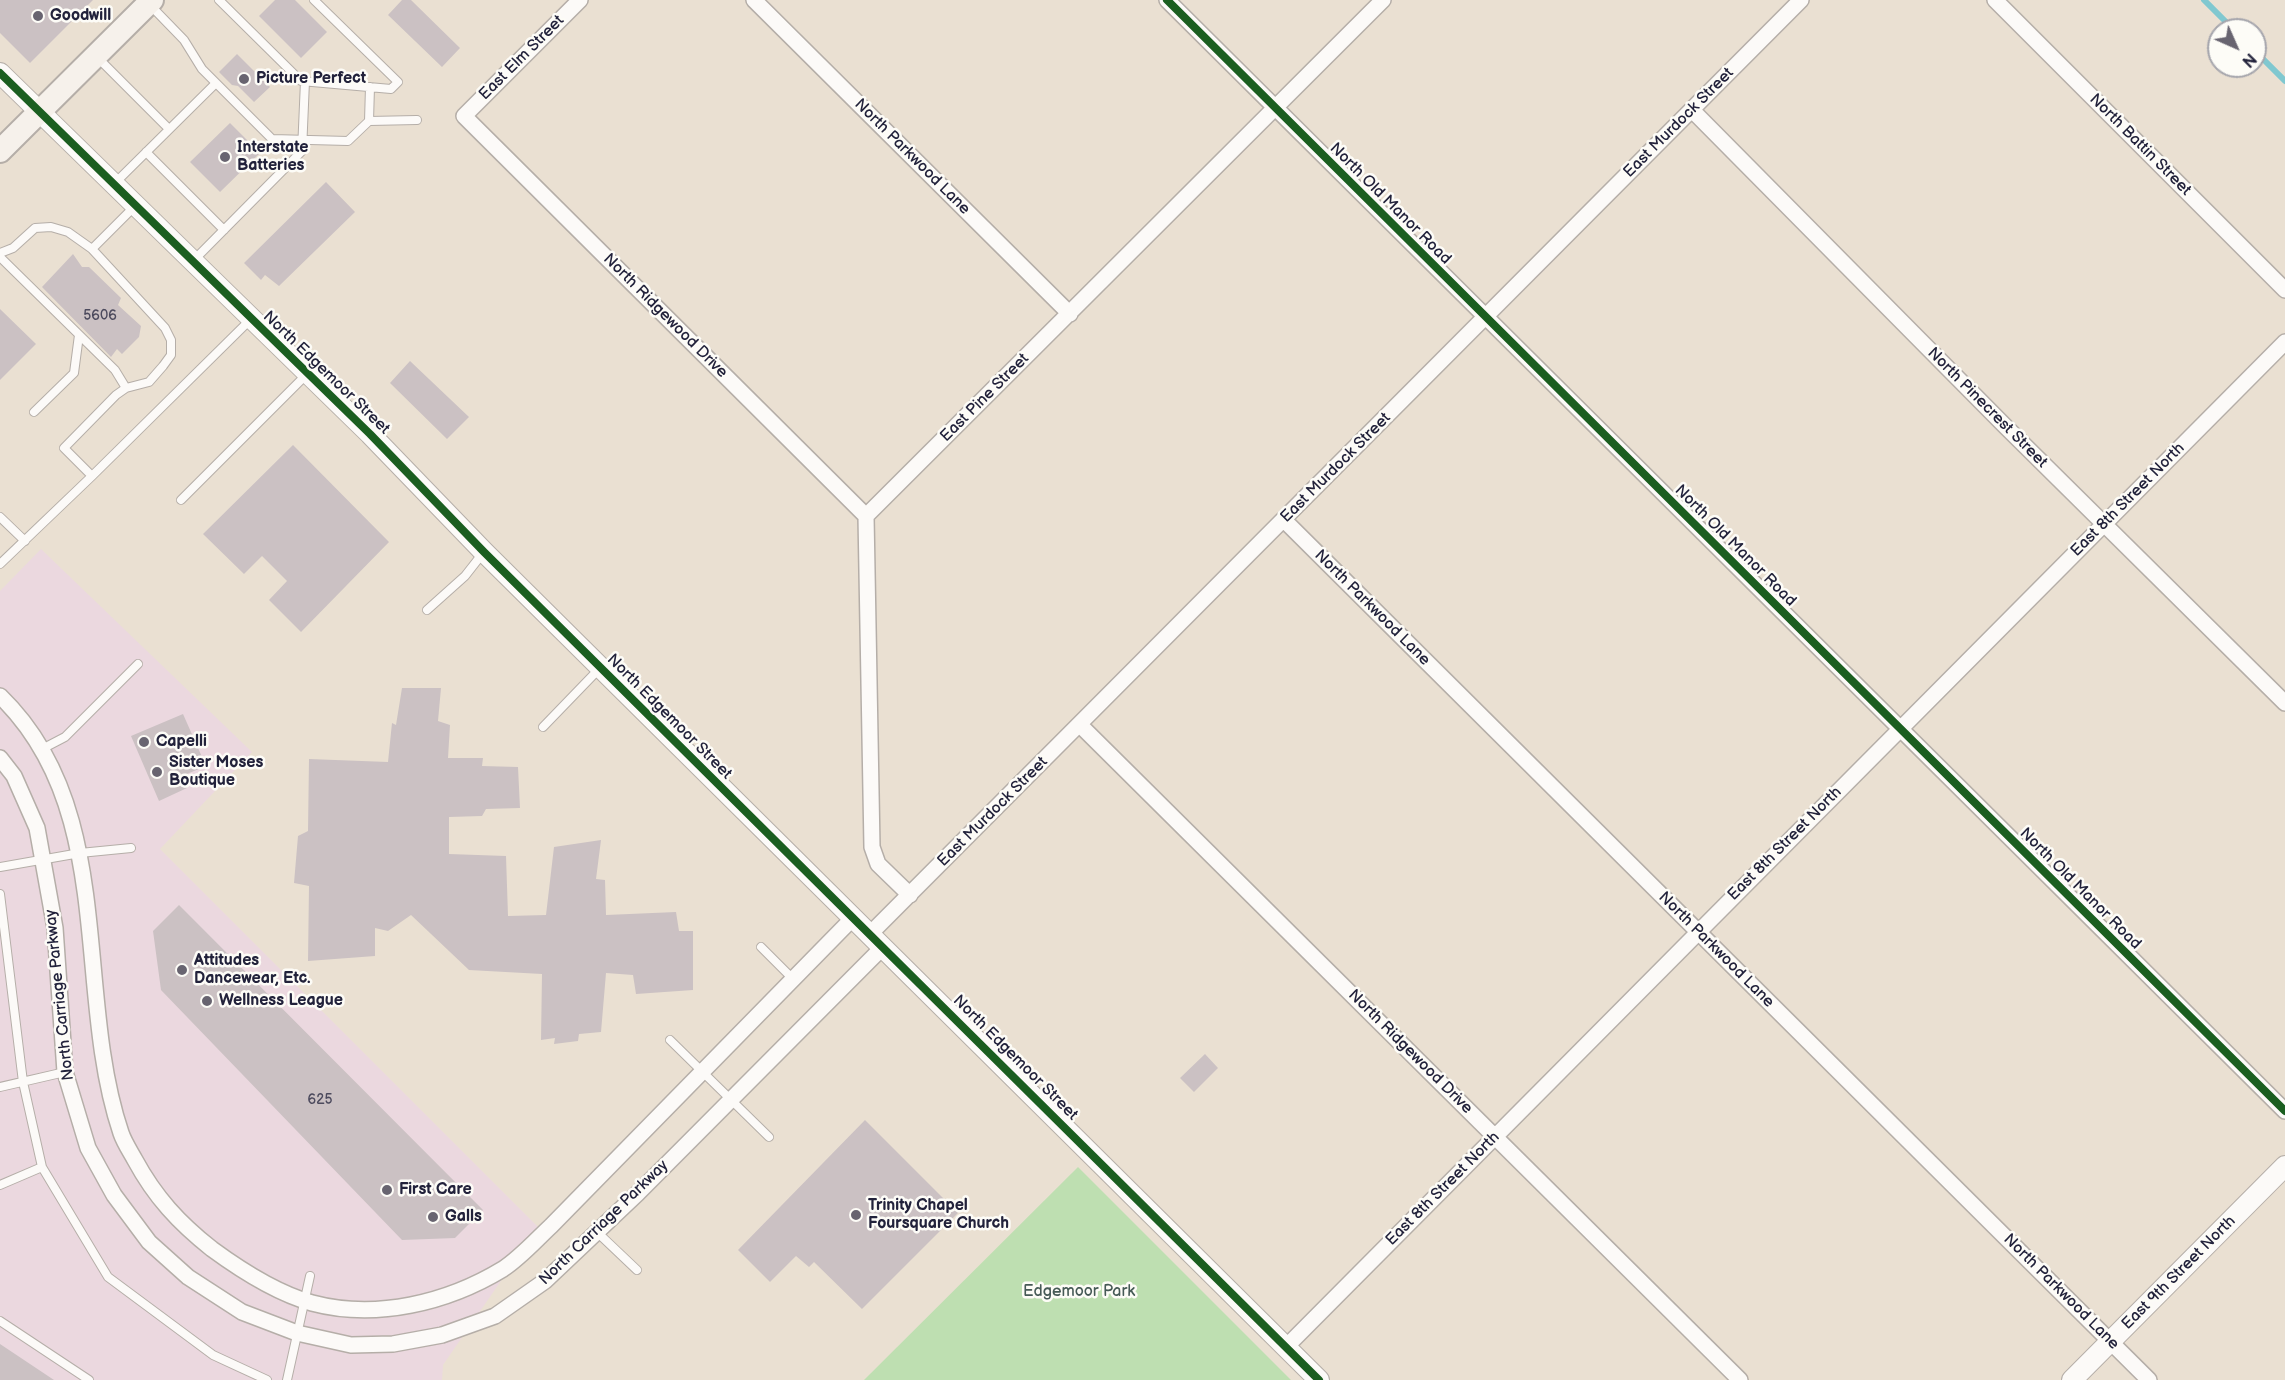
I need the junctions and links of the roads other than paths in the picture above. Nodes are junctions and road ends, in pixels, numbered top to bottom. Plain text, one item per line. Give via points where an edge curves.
1 (219, 0) edge
2 (314, 0) edge
3 (580, 0) edge
4 (754, 0) edge
5 (1167, 0) edge
6 (1383, 0) edge
7 (1801, 0) edge
8 (1995, 0) edge
9 (150, 2) edge
10 (96, 55) junction
11 (0, 73) edge
12 (305, 81) junction
13 (216, 83) junction
14 (370, 87) junction
15 (1275, 108) junction
16 (1692, 110) junction
17 (39, 112) junction
18 (464, 116) joint
19 (417, 120) dead end
20 (369, 121) junction
21 (169, 129) junction
22 (302, 140) junction
23 (0, 151) edge
24 (146, 152) junction
25 (113, 185) junction
26 (135, 206) junction
27 (224, 230) junction
28 (92, 249) junction
29 (0, 255) edge
30 (192, 262) junction
31 (2285, 290) edge
32 (1070, 314) junction
33 (1486, 318) junction
34 (251, 319) junction
35 (79, 335) junction
36 (2285, 342) edge
37 (307, 374) junction
38 (126, 388) junction
39 (34, 412) dead end
40 (92, 476) junction
41 (181, 500) dead end
42 (866, 516) junction
43 (0, 517) edge
44 (1284, 520) junction
45 (2104, 524) junction
46 (25, 541) junction
47 (484, 552) junction
48 (0, 564) edge
49 (427, 610) dead end
50 (138, 664) dead end
51 (600, 668) junction
52 (0, 696) edge
53 (2285, 704) edge
54 (1080, 725) junction
55 (543, 727) dead end
56 (1900, 728) junction
57 (42, 749) junction
58 (0, 758) edge
59 (130, 848) dead end
60 (80, 853) junction
61 (42, 860) junction
62 (0, 867) edge
63 (0, 894) edge
64 (910, 895) junction
65 (853, 918) junction
66 (1698, 932) junction
67 (876, 940) junction
68 (761, 947) dead end
69 (793, 979) junction
70 (670, 1040) dead end
71 (702, 1071) junction
72 (65, 1072) junction
73 (23, 1082) junction
74 (0, 1087) edge
75 (731, 1099) junction
76 (2285, 1111) edge
77 (1495, 1136) junction
78 (769, 1137) dead end
79 (2285, 1166) edge
80 (42, 1167) junction
81 (0, 1185) edge
82 (597, 1232) junction
83 (638, 1270) dead end
84 (310, 1276) dead end
85 (304, 1301) junction
86 (0, 1321) edge
87 (297, 1333) junction
88 (2111, 1341) junction
89 (1286, 1347) junction
90 (89, 1380) edge
91 (267, 1380) edge
92 (287, 1380) edge
93 (1319, 1380) edge
94 (1740, 1380) edge
95 (2072, 1380) edge
96 (2149, 1380) edge

1 - 12 lane
2 - 14 lane via 398,82 391,89
3 - 18 street, East Elm Street
4 - 32 street, North Parkwood Lane
5 - 15 street, North Old Manor Road
6 - 15 street, East Pine Street
7 - 16 street, East Murdock Street
8 - 31 street, North Battin Street
9 - 10 main road
9 - 13 lane
10 - 17 main road
10 - 21 lane
11 - 17 street, North Edgemoor Street
12 - 14 lane
12 - 22 lane
13 - 21 lane
13 - 22 lane via 272,139
14 - 20 lane
15 - 32 street, East Pine Street
15 - 33 street, North Old Manor Road
16 - 33 street, East Murdock Street
16 - 45 street, North Pinecrest Street
17 - 23 main road
17 - 25 street, North Edgemoor Street
18 - 42 street, North Ridgewood Drive
19 - 20 lane
20 - 22 lane via 348,141
21 - 24 lane
22 - 27 lane via 302,151
24 - 25 lane
24 - 27 lane
25 - 26 street, North Edgemoor Street
26 - 28 lane
26 - 30 street, North Edgemoor Street
27 - 30 lane
28 - 29 lane via 68,232 35,228
28 - 38 lane via 165,328 171,340 171,355 149,381
29 - 35 lane
30 - 34 street, North Edgemoor Street
32 - 42 street, East Pine Street
33 - 44 street, East Murdock Street
33 - 56 street, North Old Manor Road
34 - 37 street, North Edgemoor Street
34 - 40 lane
35 - 38 lane via 115,370
35 - 39 lane via 74,373
36 - 45 street, East 8th Street North
37 - 41 lane
37 - 47 street, North Edgemoor Street
38 - 40 lane via 64,448
40 - 46 lane
42 - 64 street via 872,847 878,864
43 - 46 lane
44 - 54 street, East Murdock Street
44 - 66 street, North Parkwood Lane
45 - 53 street, North Pinecrest Street
45 - 56 street, East 8th Street North
46 - 48 lane
47 - 49 lane via 465,576
47 - 51 street, North Edgemoor Street
50 - 57 lane via 65,737
51 - 55 lane
51 - 65 street, North Edgemoor Street
52 - 57 street via 19,714
54 - 64 street, East Murdock Street
54 - 77 street, North Ridgewood Drive
56 - 66 street, East 8th Street North
56 - 76 street, North Old Manor Road
57 - 60 street via 59,786
58 - 61 street, North Carriage Parkway via 14,776 37,828
59 - 60 lane
60 - 61 lane
60 - 85 street via 104,1068 121,1135 151,1189 188,1230 227,1260
61 - 62 lane
61 - 72 street, North Carriage Parkway via 54,928
63 - 73 lane
64 - 67 street, East Murdock Street
65 - 67 street, North Edgemoor Street
65 - 69 street
66 - 77 street, East 8th Street North
66 - 88 street, North Parkwood Lane
67 - 75 street, North Carriage Parkway
67 - 89 street, North Edgemoor Street
68 - 69 lane
69 - 71 street
70 - 71 lane
71 - 75 lane
71 - 85 street via 551,1226 504,1268 446,1297 381,1310 336,1309
72 - 73 lane
72 - 87 street, North Carriage Parkway via 88,1148 114,1195 149,1242 188,1277 242,1312
73 - 74 lane
73 - 80 lane
75 - 78 lane
75 - 82 street, North Carriage Parkway
77 - 89 street, East 8th Street North
77 - 94 street, North Ridgewood Drive
79 - 88 street, East 9th Street North
80 - 81 lane
80 - 91 lane via 108,1277 213,1355
82 - 83 lane
82 - 87 street, North Carriage Parkway via 546,1281 495,1316 442,1335 393,1344 351,1345
84 - 85 lane
85 - 87 lane
86 - 90 lane
87 - 92 lane
88 - 95 street, East 9th Street North
88 - 96 street, North Parkwood Lane
89 - 93 street, North Edgemoor Street

